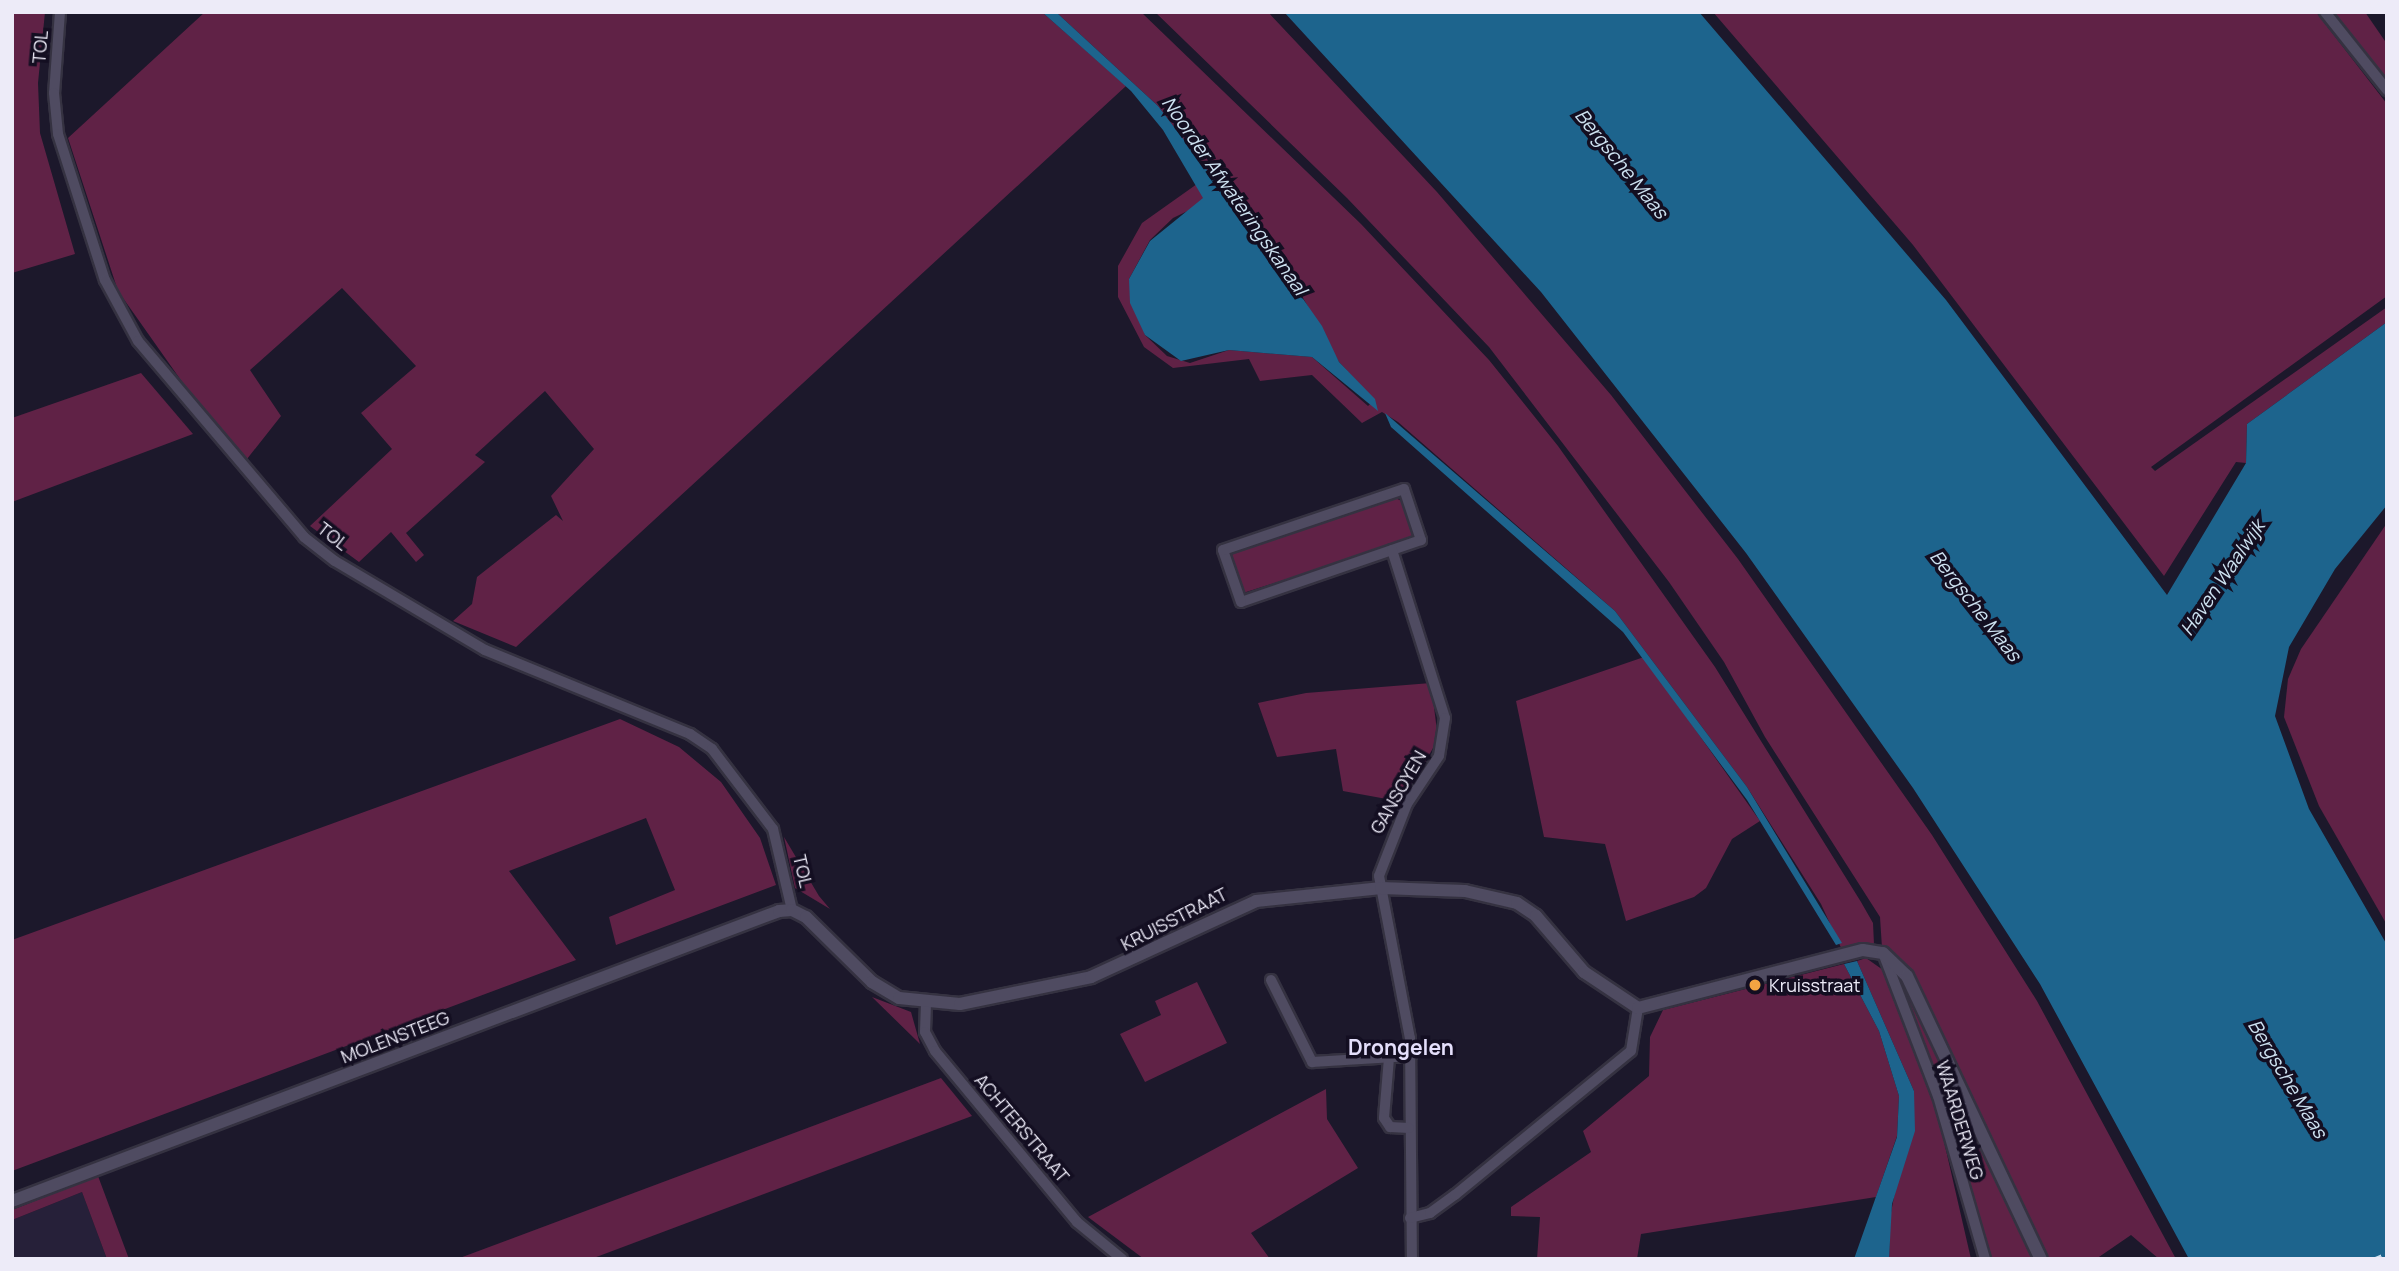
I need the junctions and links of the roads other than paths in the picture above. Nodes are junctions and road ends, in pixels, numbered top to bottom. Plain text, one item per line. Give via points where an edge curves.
1 (60, 12) edge
2 (2325, 12) edge
3 (2387, 90) edge
4 (1392, 550) junction
5 (1381, 888) junction
6 (792, 910) junction
7 (1883, 953) junction
8 (1270, 980) dead end
9 (926, 1003) junction
10 (1638, 1008) junction
11 (1411, 1056) junction
12 (1389, 1058) junction
13 (1409, 1128) junction
14 (12, 1200) edge
15 (1410, 1218) junction
16 (1122, 1259) edge
17 (1412, 1259) edge
18 (1984, 1259) edge
19 (2040, 1259) edge

1 - 6 street, TOL via 54,93 58,134 105,280 138,341 304,537 335,561 485,650 690,734 712,749 773,829
2 - 3 street
4 - 4 street via 1241,602 1223,550 1404,489 1421,540
4 - 5 street, GANSOYEN via 1425,648 1445,734 1439,756 1392,834 1380,863
5 - 9 street, KRUISSTRAAT via 1256,901 1091,977 999,998
5 - 10 street, KRUISSTRAAT via 1465,891 1517,903 1536,916 1584,972
5 - 11 street, GANSOYEN
6 - 9 street, KRUISSTRAAT via 818,927 872,982 898,998
6 - 14 street, MOLENSTEEG via 766,915
7 - 10 street via 1863,950
7 - 18 street, WAARDERWEG via 1938,1096
7 - 19 street via 1908,976
8 - 12 street via 1312,1062
9 - 16 street, ACHTERSTRAAT via 925,1032 935,1051 1077,1222
10 - 15 street via 1631,1051 1455,1195 1430,1213
11 - 12 street
11 - 13 street, GANSOYEN
12 - 13 street via 1384,1118 1390,1127
13 - 15 street, GANSOYEN
15 - 17 street, GANSOYEN

